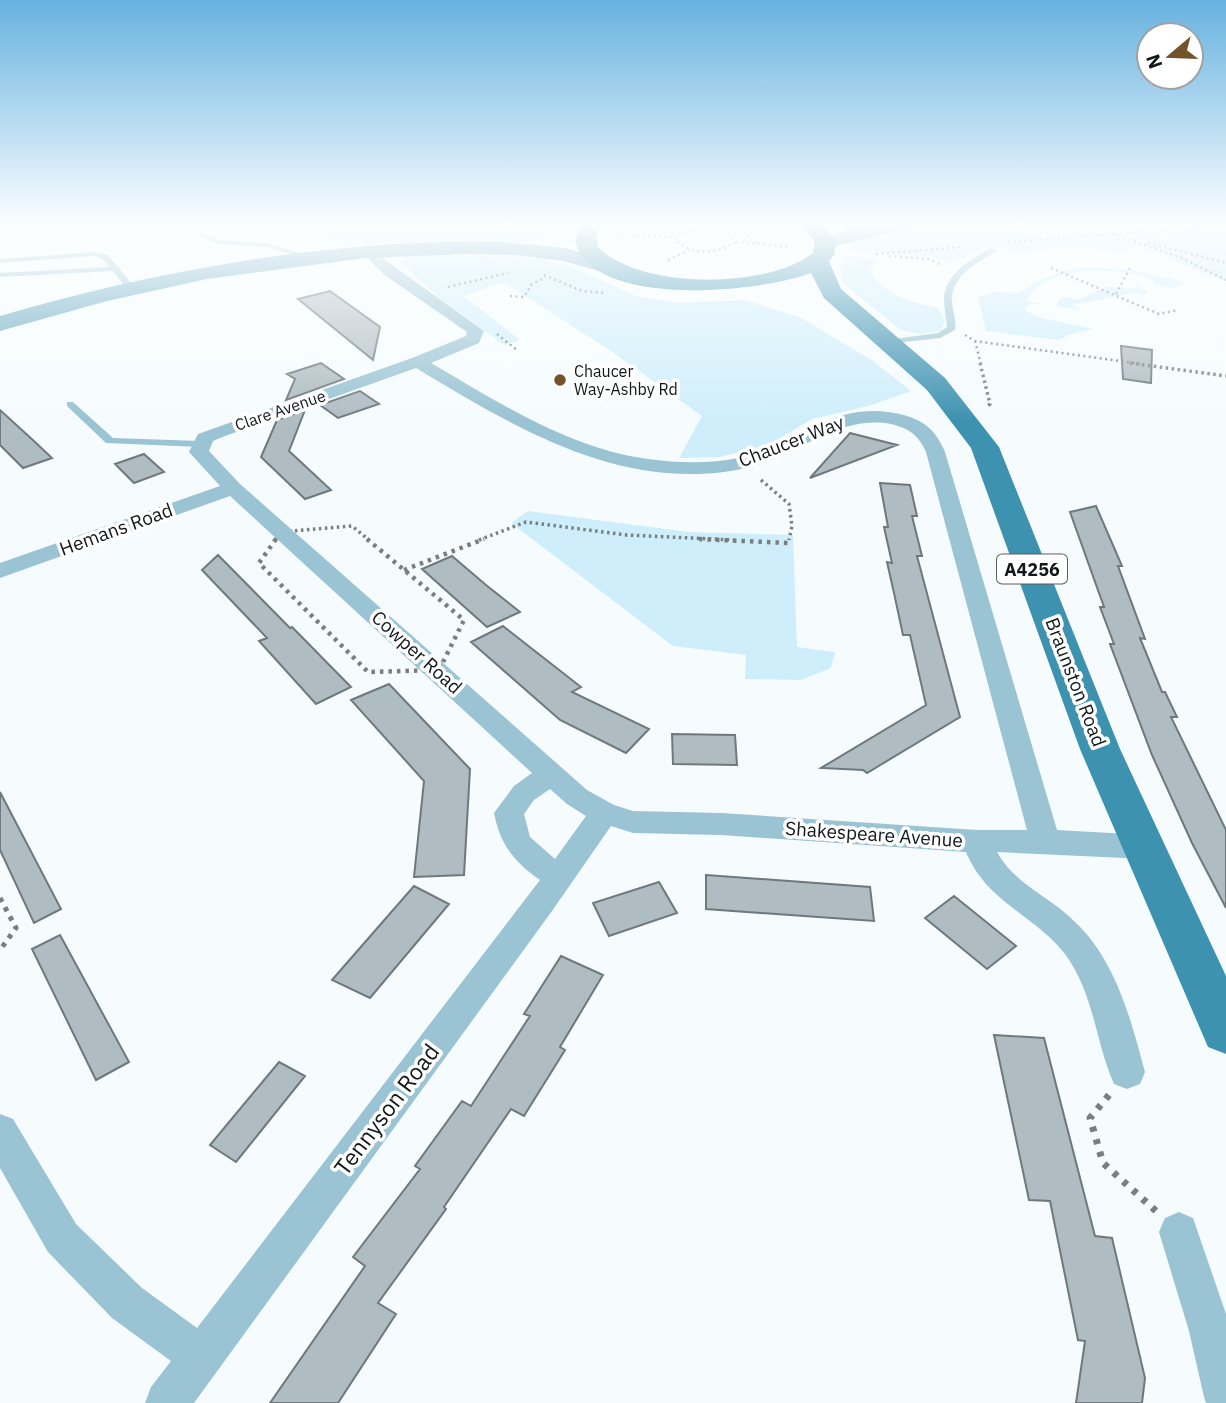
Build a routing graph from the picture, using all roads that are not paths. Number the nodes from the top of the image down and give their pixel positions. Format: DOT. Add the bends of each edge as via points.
graph roads {
  1 [pos="416,289"];
  2 [pos="771,289"];
  3 [pos="830,289"];
  4 [pos="951,289"];
  5 [pos="132,290"];
  6 [pos="0,324"];
  7 [pos="879,334"];
  8 [pos="418,362"];
  9 [pos="70,404"];
  10 [pos="200,444"];
  11 [pos="233,488"];
  12 [pos="0,571"];
  13 [pos="551,773"];
  14 [pos="604,813"];
  15 [pos="977,841"];
  16 [pos="1045,841"];
  17 [pos="1146,847"];
  18 [pos="559,877"];
  19 [pos="1226,1031"];
  20 [pos="1127,1072"];
  21 [pos="0,1132"];
  22 [pos="1179,1232"];
  23 [pos="201,1357"];
  24 [pos="1226,1397"];
  25 [pos="167,1403"];
  1 -- 8 [label="street" via="476,331 473,340"];
  2 -- 7 [label="main road, Braunston Road / A4256" via="799,295"];
  3 -- 7 [label="main road, Braunston Road / A4256"];
  4 -- 7 [label="lane" via="952,328 940,335"];
  5 -- 6 [label="street"];
  7 -- 17 [label="main road, Braunston Road / A4256" via="936,384 985,447 1100,749"];
  8 -- 10 [label="street, Clare Avenue" via="218,432"];
  8 -- 16 [label="street, Chaucer Way" via="559,440 586,451 655,466 742,463 815,428 864,415 907,422 923,431 937,448"];
  9 -- 10 [label="lane" via="110,441"];
  10 -- 11 [label="street" via="203,459"];
  11 -- 12 [label="street, Hemans Road"];
  11 -- 13 [label="street, Cowper Road"];
  13 -- 14 [label="street, Cowper Road" via="576,797"];
  13 -- 18 [label="street" via="524,793 509,813 513,838 533,860"];
  14 -- 15 [label="street, Shakespeare Avenue" via="633,822"];
  14 -- 18 [label="street, Tennyson Road"];
  15 -- 16 [label="street, Shakespeare Avenue"];
  15 -- 20 [label="street" via="990,872 1063,930 1080,950 1113,1017"];
  16 -- 17 [label="street, Shakespeare Avenue"];
  17 -- 19 [label="main road, Braunston Road"];
  18 -- 23 [label="street, Tennyson Road"];
  21 -- 23 [label="street" via="62,1238 127,1303"];
  22 -- 24 [label="street"];
  23 -- 25 [label="street, Tennyson Road"];
}
